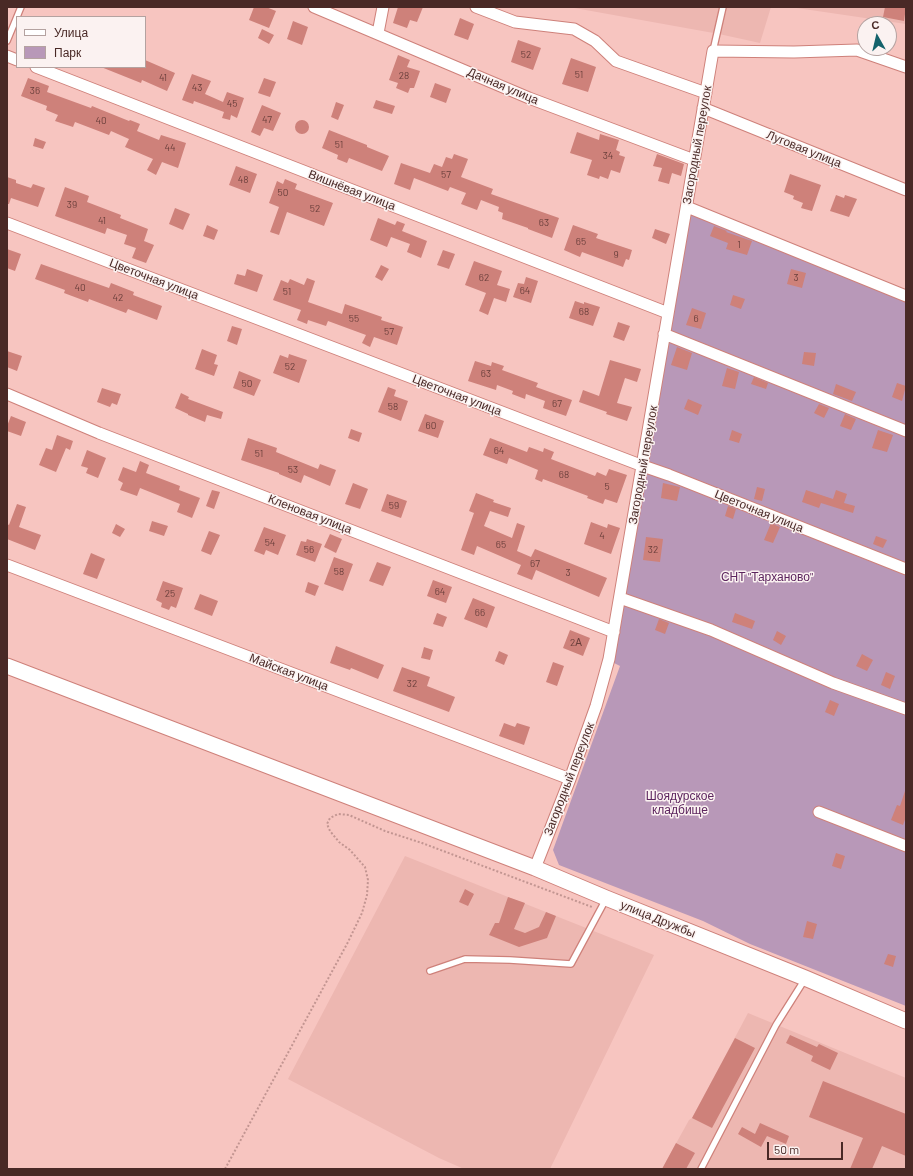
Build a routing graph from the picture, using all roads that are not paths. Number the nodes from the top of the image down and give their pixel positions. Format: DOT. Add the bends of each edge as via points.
graph roads {
  1 [pos="314,7"];
  2 [pos="383,7"];
  3 [pos="476,7"];
  4 [pos="723,7"];
  5 [pos="16,19"];
  6 [pos="378,33"];
  7 [pos="7,41"];
  8 [pos="713,51"];
  9 [pos="39,68"];
  10 [pos="906,68"];
  11 [pos="706,93"];
  12 [pos="703,108"];
  13 [pos="694,160"];
  14 [pos="906,190"];
  15 [pos="687,207"];
  16 [pos="7,223"];
  17 [pos="906,296"];
  18 [pos="668,313"];
  19 [pos="664,334"];
  20 [pos="7,394"];
  21 [pos="906,431"];
  22 [pos="643,466"];
  23 [pos="7,565"];
  24 [pos="906,569"];
  25 [pos="620,598"];
  26 [pos="614,632"];
  27 [pos="7,666"];
  28 [pos="906,709"];
  29 [pos="570,779"];
  30 [pos="819,812"];
  31 [pos="906,846"];
  32 [pos="535,868"];
  33 [pos="603,904"];
  34 [pos="430,971"];
  35 [pos="805,978"];
  36 [pos="906,1021"];
  37 [pos="701,1169"];
  1 -- 6 [label="street, Дачная улица"];
  2 -- 6 [label="street"];
  3 -- 11 [label="street" via="515,22 574,29 595,40 616,61"];
  4 -- 8 [label="lane"];
  5 -- 7 [label="lane"];
  6 -- 13 [label="street, Дачная улица" via="529,98"];
  8 -- 10 [label="street" via="857,50"];
  8 -- 11 [label="street, Загородный переулок"];
  9 -- 18 [label="street, Вишнёвая улица"];
  11 -- 12 [label="street, Загородный переулок"];
  12 -- 13 [label="street, Загородный переулок"];
  12 -- 14 [label="street, Луговая улица"];
  13 -- 15 [label="street, Загородный переулок"];
  15 -- 17 [label="street"];
  15 -- 18 [label="street, Загородный переулок"];
  16 -- 22 [label="street, Цветочная улица"];
  18 -- 19 [label="street, Загородный переулок"];
  19 -- 21 [label="street"];
  19 -- 22 [label="street, Загородный переулок"];
  20 -- 26 [label="street, Кленовая улица" via="99,433"];
  22 -- 24 [label="street, Цветочная улица" via="669,474"];
  22 -- 25 [label="street, Загородный переулок"];
  23 -- 29 [label="street, Майская улица"];
  25 -- 26 [label="street, Загородный переулок"];
  25 -- 28 [label="street" via="711,630 833,683"];
  26 -- 29 [label="street, Загородный переулок" via="596,706"];
  27 -- 32 [label="main road, улица Дружбы"];
  29 -- 32 [label="street, Загородный переулок"];
  30 -- 31 [label="street"];
  32 -- 33 [label="main road, улица Дружбы"];
  33 -- 34 [label="lane" via="571,964 465,959"];
  33 -- 35 [label="main road, улица Дружбы"];
  35 -- 36 [label="main road, улица Дружбы"];
  35 -- 37 [label="lane" via="776,1025"];
}
